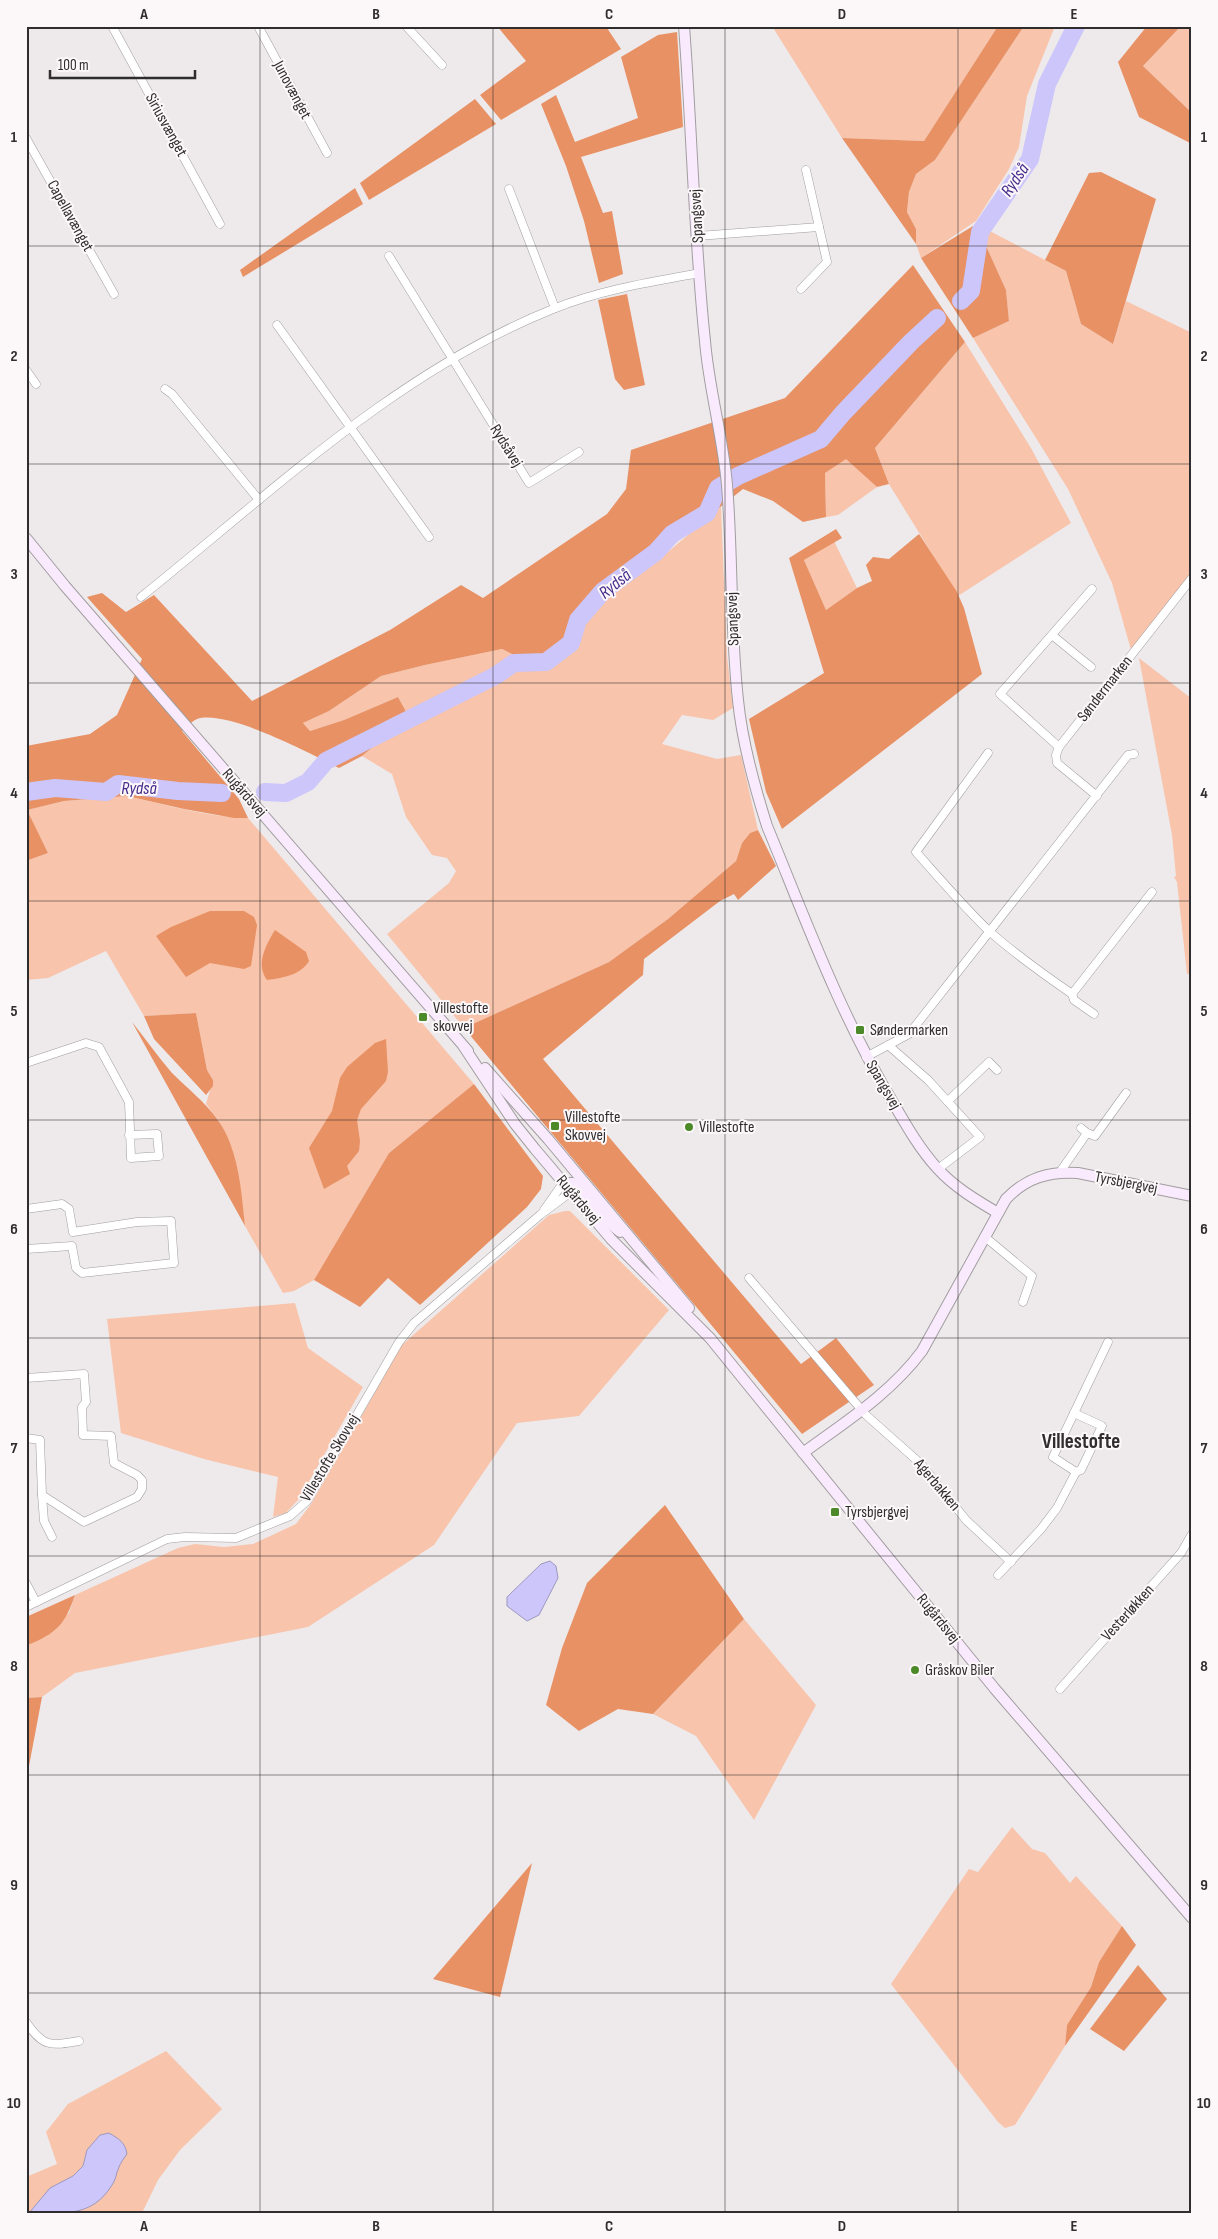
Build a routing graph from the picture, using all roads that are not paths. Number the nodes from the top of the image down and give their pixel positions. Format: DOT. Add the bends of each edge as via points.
graph roads {
  1 [pos="112,26"];
  2 [pos="258,26"];
  3 [pos="406,26"];
  4 [pos="684,26"];
  5 [pos="442,65"];
  6 [pos="26,138"];
  7 [pos="327,153"];
  8 [pos="806,170"];
  9 [pos="509,188"];
  10 [pos="220,224"];
  11 [pos="819,227"];
  12 [pos="698,236"];
  13 [pos="389,256"];
  14 [pos="700,273"];
  15 [pos="801,288"];
  16 [pos="114,294"];
  17 [pos="555,308"];
  18 [pos="277,325"];
  19 [pos="452,358"];
  20 [pos="26,370"];
  21 [pos="36,384"];
  22 [pos="165,389"];
  23 [pos="350,428"];
  24 [pos="579,452"];
  25 [pos="259,500"];
  26 [pos="429,537"];
  27 [pos="26,538"];
  28 [pos="1192,578"];
  29 [pos="1092,589"];
  30 [pos="141,597"];
  31 [pos="1052,635"];
  32 [pos="1091,667"];
  33 [pos="1059,747"];
  34 [pos="988,752"];
  35 [pos="1134,754"];
  36 [pos="1097,796"];
  37 [pos="1152,892"];
  38 [pos="990,931"];
  39 [pos="1072,994"];
  40 [pos="1094,1014"];
  41 [pos="888,1045"];
  42 [pos="464,1047"];
  43 [pos="866,1057"];
  44 [pos="26,1063"];
  45 [pos="997,1070"];
  46 [pos="1126,1093"];
  47 [pos="948,1101"];
  48 [pos="129,1135"];
  49 [pos="938,1169"];
  50 [pos="1060,1172"];
  51 [pos="575,1173"];
  52 [pos="563,1183"];
  53 [pos="577,1187"];
  54 [pos="1192,1196"];
  55 [pos="26,1209"];
  56 [pos="998,1214"];
  57 [pos="540,1215"];
  58 [pos="985,1237"];
  59 [pos="26,1249"];
  60 [pos="749,1278"];
  61 [pos="1023,1302"];
  62 [pos="710,1338"];
  63 [pos="1108,1342"];
  64 [pos="26,1378"];
  65 [pos="862,1410"];
  66 [pos="1074,1412"];
  67 [pos="26,1438"];
  68 [pos="803,1453"];
  69 [pos="1076,1472"];
  70 [pos="42,1496"];
  71 [pos="1192,1534"];
  72 [pos="52,1537"];
  73 [pos="1011,1562"];
  74 [pos="998,1575"];
  75 [pos="26,1583"];
  76 [pos="36,1602"];
  77 [pos="26,1607"];
  78 [pos="1060,1689"];
  79 [pos="1192,1918"];
  80 [pos="26,2022"];
  81 [pos="79,2041"];
  1 -- 10 [label="street, Siriusvænget"];
  2 -- 7 [label="street, Junovænget"];
  3 -- 5 [label="street"];
  4 -- 12 [label="main road, Spangsvej"];
  6 -- 16 [label="street, Capellavænget"];
  8 -- 11 [label="street"];
  9 -- 17 [label="street"];
  11 -- 12 [label="street"];
  11 -- 15 [label="street" via="827,262"];
  12 -- 14 [label="main road, Spangsvej"];
  13 -- 19 [label="street, Rydsåvej"];
  14 -- 17 [label="street" via="620,287"];
  14 -- 43 [label="main road, Spangsvej" via="705,343 729,504 734,655 738,702 750,766 767,826 838,1000"];
  17 -- 19 [label="street"];
  18 -- 23 [label="street"];
  19 -- 23 [label="street"];
  19 -- 24 [label="street, Rydsåvej" via="529,483"];
  20 -- 21 [label="street"];
  22 -- 25 [label="street"];
  23 -- 25 [label="street"];
  23 -- 26 [label="street"];
  25 -- 30 [label="street"];
  27 -- 42 [label="main road, Rugårdsvej"];
  28 -- 33 [label="street, Søndermarken"];
  29 -- 31 [label="street"];
  31 -- 32 [label="street"];
  31 -- 33 [label="street" via="1000,694"];
  33 -- 36 [label="street" via="1058,763"];
  34 -- 38 [label="street" via="916,852"];
  35 -- 36 [label="street" via="1128,755"];
  36 -- 38 [label="street"];
  37 -- 39 [label="street"];
  38 -- 39 [label="street" via="1031,966"];
  38 -- 41 [label="street" via="909,1034"];
  39 -- 40 [label="street" via="1074,1000"];
  41 -- 43 [label="street"];
  41 -- 47 [label="street, Spangsvej"];
  42 -- 51 [label="main road, Rugårdsvej" via="499,1082"];
  42 -- 52 [label="main road, Rugårdsvej" via="515,1124"];
  43 -- 49 [label="main road, Spangsvej" via="916,1141"];
  44 -- 48 [label="street" via="86,1043 99,1047 129,1102"];
  45 -- 47 [label="street" via="989,1062"];
  46 -- 50 [label="street" via="1096,1136 1084,1130"];
  47 -- 49 [label="street, Spangsvej" via="980,1137"];
  48 -- 48 [label="street" via="157,1134 160,1156 131,1158"];
  49 -- 56 [label="main road, Spangsvej" via="961,1191"];
  50 -- 54 [label="main road, Tyrsbjergvej"];
  50 -- 56 [label="main road, Tyrsbjergvej" via="1029,1180 1016,1189"];
  51 -- 52 [label="main road"];
  51 -- 53 [label="main road, Rugårdsvej"];
  52 -- 53 [label="main road"];
  52 -- 57 [label="street, Villestofte Skovvej"];
  53 -- 57 [label="street, Villestofte Skovvej"];
  53 -- 62 [label="main road, Rugårdsvej" via="611,1239"];
  53 -- 62 [label="main road, Rugårdsvej" via="603,1218 632,1239"];
  55 -- 59 [label="street" via="62,1204 69,1208 73,1232 137,1222 171,1221 174,1263 82,1273 76,1268 72,1246"];
  56 -- 58 [label="main road, Tyrsbjergvej"];
  57 -- 76 [label="street, Villestofte Skovvej" via="414,1323 399,1342 307,1501 290,1516 236,1538 167,1539"];
  58 -- 61 [label="street" via="1032,1276"];
  58 -- 65 [label="main road, Tyrsbjergvej" via="922,1351 897,1381"];
  60 -- 65 [label="street"];
  62 -- 68 [label="main road, Rugårdsvej"];
  63 -- 66 [label="street"];
  64 -- 70 [label="street" via="84,1374 83,1435 112,1436 114,1463 142,1480 142,1489 137,1497 84,1522"];
  65 -- 68 [label="main road, Tyrsbjergvej"];
  65 -- 73 [label="street, Agerbakken" via="921,1464 966,1520"];
  66 -- 69 [label="street" via="1053,1457"];
  66 -- 69 [label="street" via="1102,1426 1081,1470"];
  67 -- 70 [label="street" via="40,1440"];
  68 -- 79 [label="main road, Rugårdsvej" via="995,1689"];
  69 -- 73 [label="street" via="1057,1508"];
  70 -- 72 [label="street" via="44,1521"];
  71 -- 78 [label="street, Vesterløkken" via="1181,1553"];
  73 -- 74 [label="street"];
  75 -- 76 [label="street"];
  76 -- 77 [label="street, Villestofte Skovvej"];
  80 -- 81 [label="street" via="44,2042 55,2045"];
}
